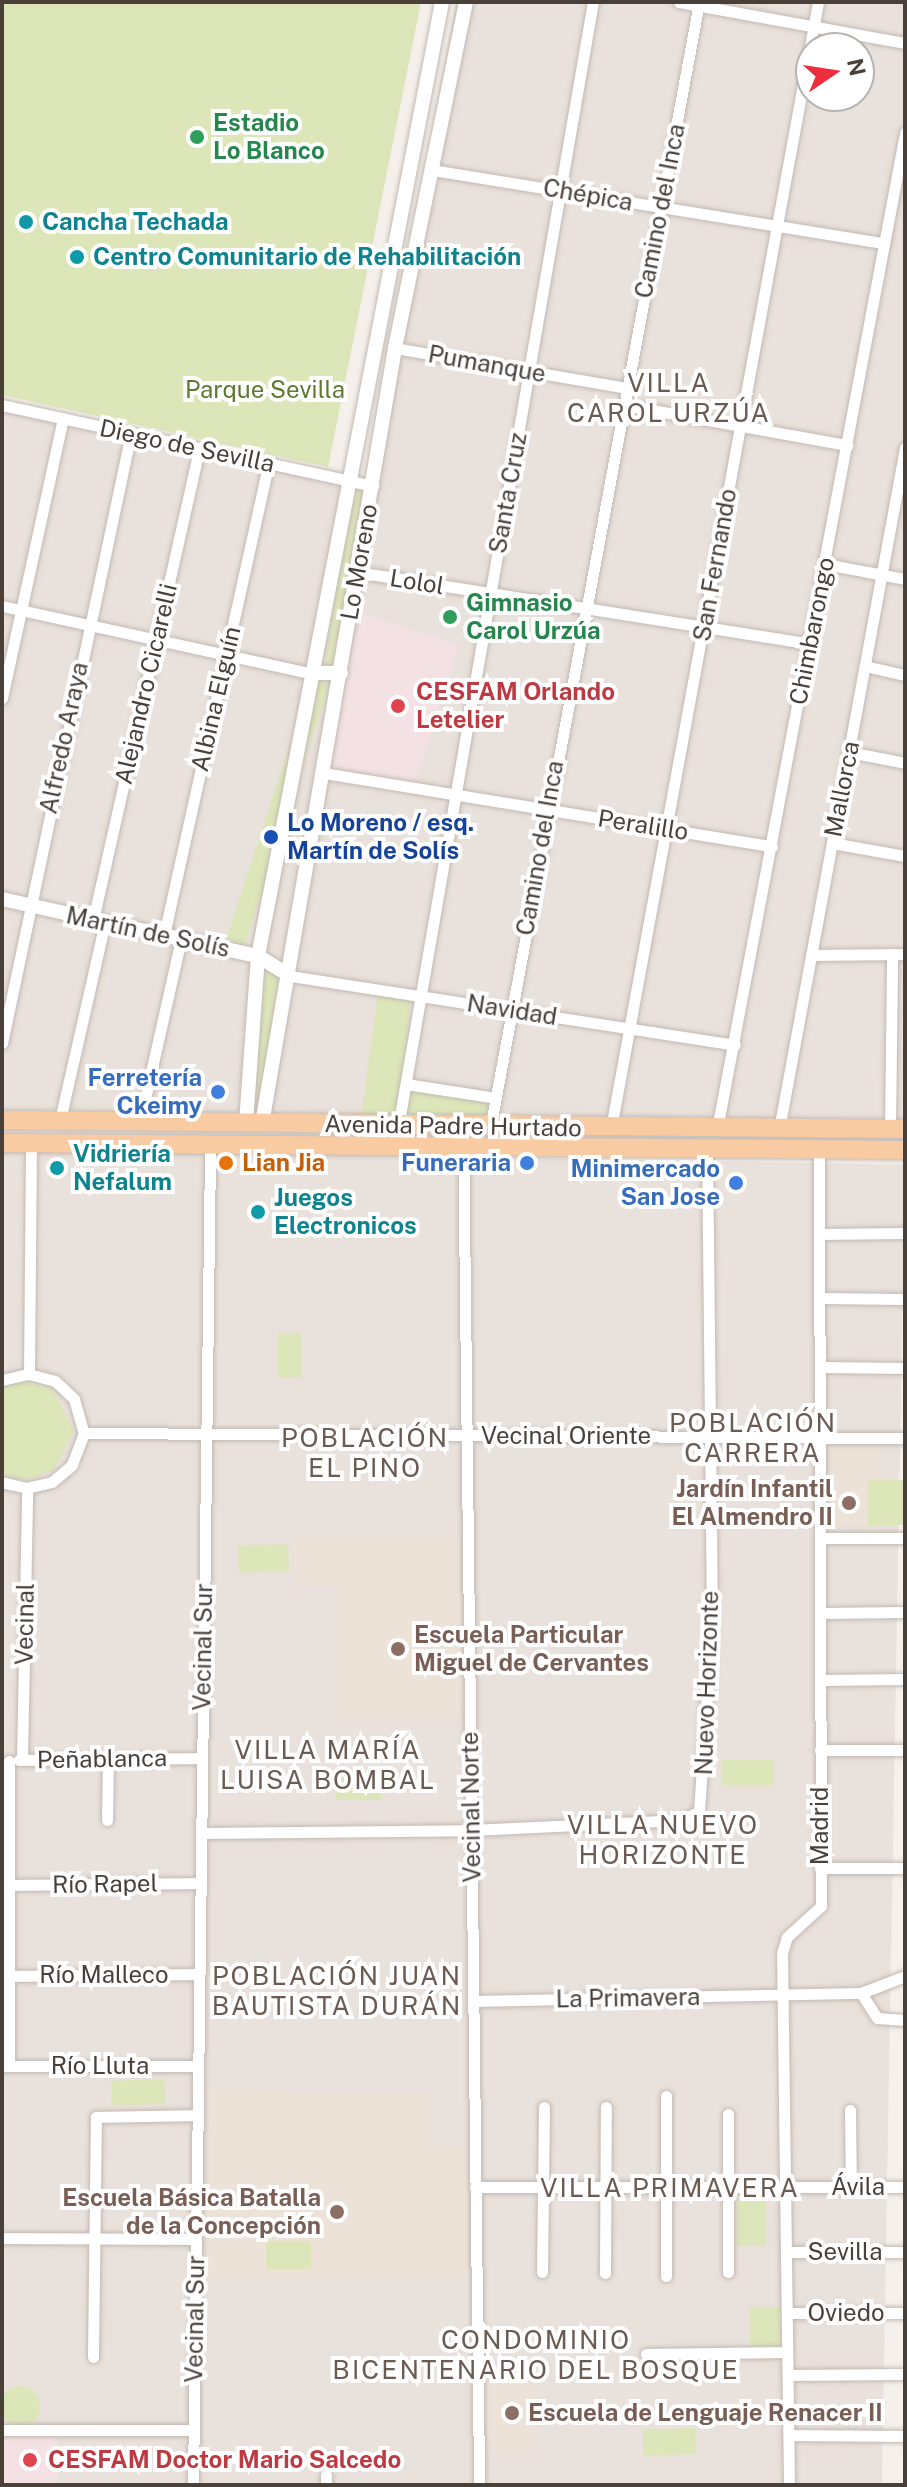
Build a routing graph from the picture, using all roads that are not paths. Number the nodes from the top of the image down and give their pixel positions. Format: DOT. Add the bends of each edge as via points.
graph roads {
  1 [pos="442,2"];
  2 [pos="466,2"];
  3 [pos="593,2"];
  4 [pos="679,2"];
  5 [pos="818,2"];
  6 [pos="699,4"];
  7 [pos="814,27"];
  8 [pos="905,43"];
  9 [pos="905,133"];
  10 [pos="432,170"];
  11 [pos="901,181"];
  12 [pos="560,189"];
  13 [pos="662,207"];
  14 [pos="777,226"];
  15 [pos="884,243"];
  16 [pos="395,348"];
  17 [pos="529,371"];
  18 [pos="627,388"];
  19 [pos="2,405"];
  20 [pos="624,405"];
  21 [pos="63,419"];
  22 [pos="741,426"];
  23 [pos="131,433"];
  24 [pos="847,445"];
  25 [pos="199,448"];
  26 [pos="905,448"];
  27 [pos="269,463"];
  28 [pos="345,480"];
  29 [pos="373,486"];
  30 [pos="825,564"];
  31 [pos="357,572"];
  32 [pos="882,575"];
  33 [pos="905,579"];
  34 [pos="491,593"];
  35 [pos="2,606"];
  36 [pos="584,608"];
  37 [pos="21,610"];
  38 [pos="89,625"];
  39 [pos="704,627"];
  40 [pos="156,639"];
  41 [pos="810,644"];
  42 [pos="226,655"];
  43 [pos="865,666"];
  44 [pos="310,673"];
  45 [pos="341,673"];
  46 [pos="905,675"];
  47 [pos="2,698"];
  48 [pos="849,752"];
  49 [pos="905,763"];
  50 [pos="324,773"];
  51 [pos="456,794"];
  52 [pos="548,809"];
  53 [pos="667,829"];
  54 [pos="832,843"];
  55 [pos="772,846"];
  56 [pos="905,856"];
  57 [pos="2,899"];
  58 [pos="30,906"];
  59 [pos="99,921"];
  60 [pos="164,935"];
  61 [pos="181,939"];
  62 [pos="892,954"];
  63 [pos="905,954"];
  64 [pos="811,955"];
  65 [pos="258,956"];
  66 [pos="290,976"];
  67 [pos="421,995"];
  68 [pos="510,1010"];
  69 [pos="630,1029"];
  70 [pos="2,1043"];
  71 [pos="735,1045"];
  72 [pos="406,1084"];
  73 [pos="496,1098"];
  74 [pos="2,1120"];
  75 [pos="60,1120"];
  76 [pos="140,1121"];
  77 [pos="254,1123"];
  78 [pos="398,1127"];
  79 [pos="463,1128"];
  80 [pos="611,1128"];
  81 [pos="490,1129"];
  82 [pos="717,1129"];
  83 [pos="779,1129"];
  84 [pos="897,1129"];
  85 [pos="2,1143"];
  86 [pos="31,1143"];
  87 [pos="210,1145"];
  88 [pos="234,1145"];
  89 [pos="463,1149"];
  90 [pos="707,1149"];
  91 [pos="819,1150"];
  92 [pos="905,1150"];
  93 [pos="905,1233"];
  94 [pos="819,1234"];
  95 [pos="819,1298"];
  96 [pos="905,1299"];
  97 [pos="820,1367"];
  98 [pos="905,1368"];
  99 [pos="29,1374"];
  100 [pos="2,1380"];
  101 [pos="84,1433"];
  102 [pos="206,1435"];
  103 [pos="466,1436"];
  104 [pos="709,1437"];
  105 [pos="819,1438"];
  106 [pos="905,1438"];
  107 [pos="2,1482"];
  108 [pos="27,1488"];
  109 [pos="820,1538"];
  110 [pos="905,1538"];
  111 [pos="905,1612"];
  112 [pos="820,1613"];
  113 [pos="905,1679"];
  114 [pos="820,1680"];
  115 [pos="820,1750"];
  116 [pos="905,1750"];
  117 [pos="202,1758"];
  118 [pos="108,1759"];
  119 [pos="22,1760"];
  120 [pos="5,1761"];
  121 [pos="107,1820"];
  122 [pos="471,1830"];
  123 [pos="201,1833"];
  124 [pos="820,1868"];
  125 [pos="905,1868"];
  126 [pos="200,1883"];
  127 [pos="9,1885"];
  128 [pos="5,1911"];
  129 [pos="199,1974"];
  130 [pos="9,1976"];
  131 [pos="905,1976"];
  132 [pos="861,1993"];
  133 [pos="784,1994"];
  134 [pos="473,2001"];
  135 [pos="905,2020"];
  136 [pos="5,2066"];
  137 [pos="198,2066"];
  138 [pos="666,2096"];
  139 [pos="544,2107"];
  140 [pos="606,2107"];
  141 [pos="850,2110"];
  142 [pos="728,2114"];
  143 [pos="198,2115"];
  144 [pos="475,2187"];
  145 [pos="543,2187"];
  146 [pos="606,2187"];
  147 [pos="666,2187"];
  148 [pos="728,2187"];
  149 [pos="785,2187"];
  150 [pos="851,2187"];
  151 [pos="905,2187"];
  152 [pos="2,2238"];
  153 [pos="95,2238"];
  154 [pos="196,2239"];
  155 [pos="786,2252"];
  156 [pos="905,2252"];
  157 [pos="542,2272"];
  158 [pos="728,2272"];
  159 [pos="605,2273"];
  160 [pos="666,2276"];
  161 [pos="787,2313"];
  162 [pos="905,2313"];
  163 [pos="787,2352"];
  164 [pos="646,2354"];
  165 [pos="93,2357"];
  166 [pos="905,2374"];
  167 [pos="788,2375"];
  168 [pos="2,2430"];
  169 [pos="194,2430"];
  170 [pos="789,2435"];
  171 [pos="905,2436"];
  172 [pos="193,2485"];
  173 [pos="479,2485"];
  174 [pos="789,2485"];
  1 -- 28 [label="street, Lo Moreno"];
  2 -- 10 [label="street, Lo Moreno"];
  3 -- 12 [label="street, Santa Cruz"];
  4 -- 6 [label="street"];
  5 -- 7 [label="street, San Fernando"];
  6 -- 7 [label="street"];
  6 -- 13 [label="street, Camino del Inca"];
  7 -- 8 [label="street"];
  7 -- 14 [label="street, San Fernando"];
  9 -- 11 [label="street, Chimbarongo"];
  10 -- 12 [label="street, Chépica"];
  10 -- 16 [label="street, Lo Moreno"];
  11 -- 15 [label="street, Chimbarongo"];
  12 -- 13 [label="street, Chépica"];
  12 -- 17 [label="street, Santa Cruz"];
  13 -- 14 [label="street, Chépica"];
  13 -- 18 [label="street, Camino del Inca"];
  14 -- 15 [label="street, Chépica"];
  14 -- 22 [label="street, San Fernando"];
  15 -- 24 [label="street, Chimbarongo"];
  16 -- 17 [label="street, Pumanque"];
  16 -- 29 [label="street, Lo Moreno"];
  17 -- 18 [label="street, Pumanque"];
  17 -- 34 [label="street, Santa Cruz"];
  18 -- 20 [label="street, Camino del Inca"];
  19 -- 21 [label="street, Diego de Sevilla"];
  20 -- 22 [label="street"];
  20 -- 36 [label="street, Camino del Inca"];
  21 -- 23 [label="street, Diego de Sevilla"];
  21 -- 37 [label="street"];
  22 -- 24 [label="street"];
  22 -- 39 [label="street, San Fernando"];
  23 -- 25 [label="street, Diego de Sevilla"];
  23 -- 38 [label="street, Alfredo Araya"];
  24 -- 30 [label="street, Chimbarongo"];
  25 -- 27 [label="street, Diego de Sevilla"];
  25 -- 40 [label="street, Alejandro Cicarelli"];
  26 -- 32 [label="street, Mallorca"];
  27 -- 28 [label="street, Diego de Sevilla"];
  27 -- 42 [label="street, Albina Elguín"];
  28 -- 29 [label="street, Diego de Sevilla"];
  28 -- 44 [label="street, Lo Moreno"];
  29 -- 31 [label="street, Lo Moreno"];
  30 -- 32 [label="street"];
  30 -- 41 [label="street, Chimbarongo"];
  31 -- 34 [label="street, Lolol"];
  31 -- 45 [label="street, Lo Moreno"];
  32 -- 33 [label="street"];
  32 -- 43 [label="street, Mallorca"];
  34 -- 36 [label="street, Lolol"];
  34 -- 51 [label="street, Santa Cruz"];
  35 -- 37 [label="street"];
  36 -- 39 [label="street, Lolol"];
  36 -- 52 [label="street, Camino del Inca"];
  37 -- 38 [label="street"];
  37 -- 47 [label="street"];
  38 -- 40 [label="street"];
  38 -- 58 [label="street, Alfredo Araya"];
  39 -- 41 [label="street, Lolol"];
  39 -- 53 [label="street, San Fernando"];
  40 -- 42 [label="street"];
  40 -- 59 [label="street, Alejandro Cicarelli"];
  41 -- 55 [label="street, Chimbarongo"];
  42 -- 44 [label="street"];
  42 -- 60 [label="street, Albina Elguín"];
  43 -- 46 [label="street"];
  43 -- 48 [label="street, Mallorca"];
  44 -- 45 [label="street"];
  44 -- 65 [label="street, Lo Moreno"];
  45 -- 50 [label="street, Lo Moreno"];
  48 -- 49 [label="street"];
  48 -- 54 [label="street, Mallorca"];
  50 -- 51 [label="street, Peralillo"];
  50 -- 66 [label="street, Lo Moreno"];
  51 -- 52 [label="street, Peralillo"];
  51 -- 67 [label="street, Santa Cruz"];
  52 -- 53 [label="street, Peralillo"];
  52 -- 68 [label="street, Camino del Inca"];
  53 -- 55 [label="street, Peralillo"];
  53 -- 69 [label="street, San Fernando"];
  54 -- 56 [label="street"];
  54 -- 64 [label="street, Mallorca"];
  55 -- 71 [label="street, Chimbarongo"];
  57 -- 58 [label="street, Martín de Solís"];
  58 -- 59 [label="street, Martín de Solís"];
  58 -- 70 [label="street, Alfredo Araya"];
  59 -- 60 [label="street, Martín de Solís"];
  59 -- 75 [label="street, Alejandro Cicarelli"];
  60 -- 61 [label="street, Martín de Solís"];
  61 -- 65 [label="street, Martín de Solís"];
  61 -- 76 [label="street"];
  62 -- 63 [label="street"];
  62 -- 64 [label="street"];
  62 -- 84 [label="street"];
  64 -- 83 [label="street, Mallorca"];
  65 -- 66 [label="street, Martín de Solís"];
  65 -- 77 [label="street, Lo Moreno"];
  66 -- 67 [label="street, Navidad"];
  66 -- 77 [label="street, Lo Moreno"];
  67 -- 68 [label="street, Navidad"];
  67 -- 72 [label="street, Santa Cruz"];
  68 -- 69 [label="street, Navidad"];
  68 -- 73 [label="street, Camino del Inca"];
  69 -- 71 [label="street, Navidad"];
  69 -- 80 [label="street, San Fernando"];
  71 -- 82 [label="street, Chimbarongo"];
  72 -- 73 [label="street"];
  72 -- 78 [label="street, Santa Cruz"];
  73 -- 81 [label="street, Camino del Inca"];
  74 -- 75 [label="main road, Avenida Padre Hurtado"];
  75 -- 76 [label="main road, Avenida Padre Hurtado"];
  76 -- 77 [label="main road, Avenida Padre Hurtado"];
  77 -- 78 [label="main road, Avenida Padre Hurtado"];
  77 -- 88 [label="main road"];
  78 -- 79 [label="main road, Avenida Padre Hurtado"];
  79 -- 81 [label="main road, Avenida Padre Hurtado"];
  79 -- 89 [label="street, Vecinal Norte"];
  80 -- 81 [label="main road, Avenida Padre Hurtado"];
  80 -- 82 [label="main road, Avenida Padre Hurtado"];
  82 -- 83 [label="main road, Avenida Padre Hurtado"];
  83 -- 84 [label="main road, Avenida Padre Hurtado"];
  85 -- 86 [label="main road, Avenida Padre Hurtado"];
  86 -- 87 [label="main road, Avenida Padre Hurtado"];
  86 -- 99 [label="street"];
  87 -- 88 [label="main road, Avenida Padre Hurtado"];
  87 -- 102 [label="street, Vecinal Sur"];
  88 -- 89 [label="main road, Avenida Padre Hurtado"];
  89 -- 90 [label="main road, Avenida Padre Hurtado"];
  89 -- 103 [label="street, Vecinal Norte"];
  90 -- 91 [label="main road, Avenida Padre Hurtado"];
  90 -- 104 [label="street, Nuevo Horizonte"];
  91 -- 92 [label="main road, Avenida Padre Hurtado"];
  91 -- 94 [label="street, Madrid"];
  93 -- 94 [label="street"];
  94 -- 95 [label="street, Madrid"];
  95 -- 96 [label="street"];
  95 -- 97 [label="street, Madrid"];
  97 -- 98 [label="street"];
  97 -- 105 [label="street, Madrid"];
  99 -- 100 [label="street"];
  99 -- 101 [label="street" via="69,1392"];
  101 -- 102 [label="street, Vecinal Oriente"];
  101 -- 108 [label="street" via="67,1472"];
  102 -- 103 [label="street, Vecinal Oriente"];
  102 -- 117 [label="street, Vecinal Sur"];
  103 -- 104 [label="street, Vecinal Oriente"];
  103 -- 122 [label="street, Vecinal Norte"];
  104 -- 105 [label="street, Vecinal Oriente"];
  104 -- 122 [label="street, Nuevo Horizonte" via="712,1620 702,1806 683,1820"];
  105 -- 106 [label="street, Vecinal Oriente"];
  105 -- 109 [label="street, Madrid"];
  107 -- 108 [label="street"];
  108 -- 119 [label="street, Vecinal"];
  109 -- 110 [label="street"];
  109 -- 112 [label="street, Madrid"];
  111 -- 112 [label="street"];
  112 -- 114 [label="street, Madrid"];
  113 -- 114 [label="street"];
  114 -- 115 [label="street, Madrid"];
  115 -- 116 [label="street"];
  115 -- 124 [label="street, Madrid"];
  117 -- 118 [label="street, Peñablanca"];
  117 -- 123 [label="street, Vecinal Sur"];
  118 -- 119 [label="street, Peñablanca"];
  118 -- 121 [label="street"];
  119 -- 120 [label="street, Peñablanca"];
  120 -- 127 [label="street"];
  122 -- 123 [label="street, Nuevo Horizonte"];
  122 -- 134 [label="street, Vecinal Norte"];
  123 -- 126 [label="street, Vecinal Sur"];
  124 -- 125 [label="street"];
  124 -- 133 [label="street, Madrid" via="820,1910 783,1947"];
  126 -- 127 [label="street, Río Rapel"];
  126 -- 129 [label="street, Vecinal Sur"];
  127 -- 128 [label="street"];
  128 -- 130 [label="street"];
  129 -- 130 [label="street, Río Malleco"];
  129 -- 137 [label="street, Vecinal Sur"];
  130 -- 136 [label="street"];
  131 -- 132 [label="street"];
  132 -- 133 [label="street, La Primavera"];
  132 -- 135 [label="street" via="877,2018"];
  133 -- 134 [label="street, La Primavera"];
  133 -- 149 [label="street, Madrid"];
  134 -- 144 [label="street, Vecinal Norte"];
  136 -- 137 [label="street, Río Lluta"];
  137 -- 143 [label="street, Vecinal Sur"];
  138 -- 147 [label="street"];
  139 -- 145 [label="street"];
  140 -- 146 [label="street"];
  141 -- 150 [label="street"];
  142 -- 148 [label="street"];
  143 -- 153 [label="street" via="96,2117"];
  143 -- 154 [label="street, Vecinal Sur"];
  144 -- 145 [label="street, Ávila"];
  144 -- 173 [label="street, Vecinal Norte"];
  145 -- 146 [label="street, Ávila"];
  145 -- 157 [label="street"];
  146 -- 147 [label="street, Ávila"];
  146 -- 159 [label="street"];
  147 -- 148 [label="street, Ávila"];
  147 -- 160 [label="street"];
  148 -- 149 [label="street, Ávila"];
  148 -- 158 [label="street"];
  149 -- 150 [label="street, Ávila"];
  149 -- 155 [label="street, Madrid"];
  150 -- 151 [label="street, Ávila"];
  152 -- 153 [label="street"];
  153 -- 154 [label="street"];
  153 -- 165 [label="street"];
  154 -- 169 [label="street, Vecinal Sur"];
  155 -- 156 [label="street, Sevilla"];
  155 -- 161 [label="street, Madrid"];
  161 -- 162 [label="street, Oviedo"];
  161 -- 163 [label="street, Madrid"];
  163 -- 164 [label="street"];
  163 -- 167 [label="street, Madrid"];
  166 -- 167 [label="street"];
  167 -- 170 [label="street, Madrid"];
  168 -- 169 [label="street"];
  169 -- 172 [label="street, Vecinal Sur"];
  170 -- 171 [label="street"];
  170 -- 174 [label="street, Madrid"];
}
